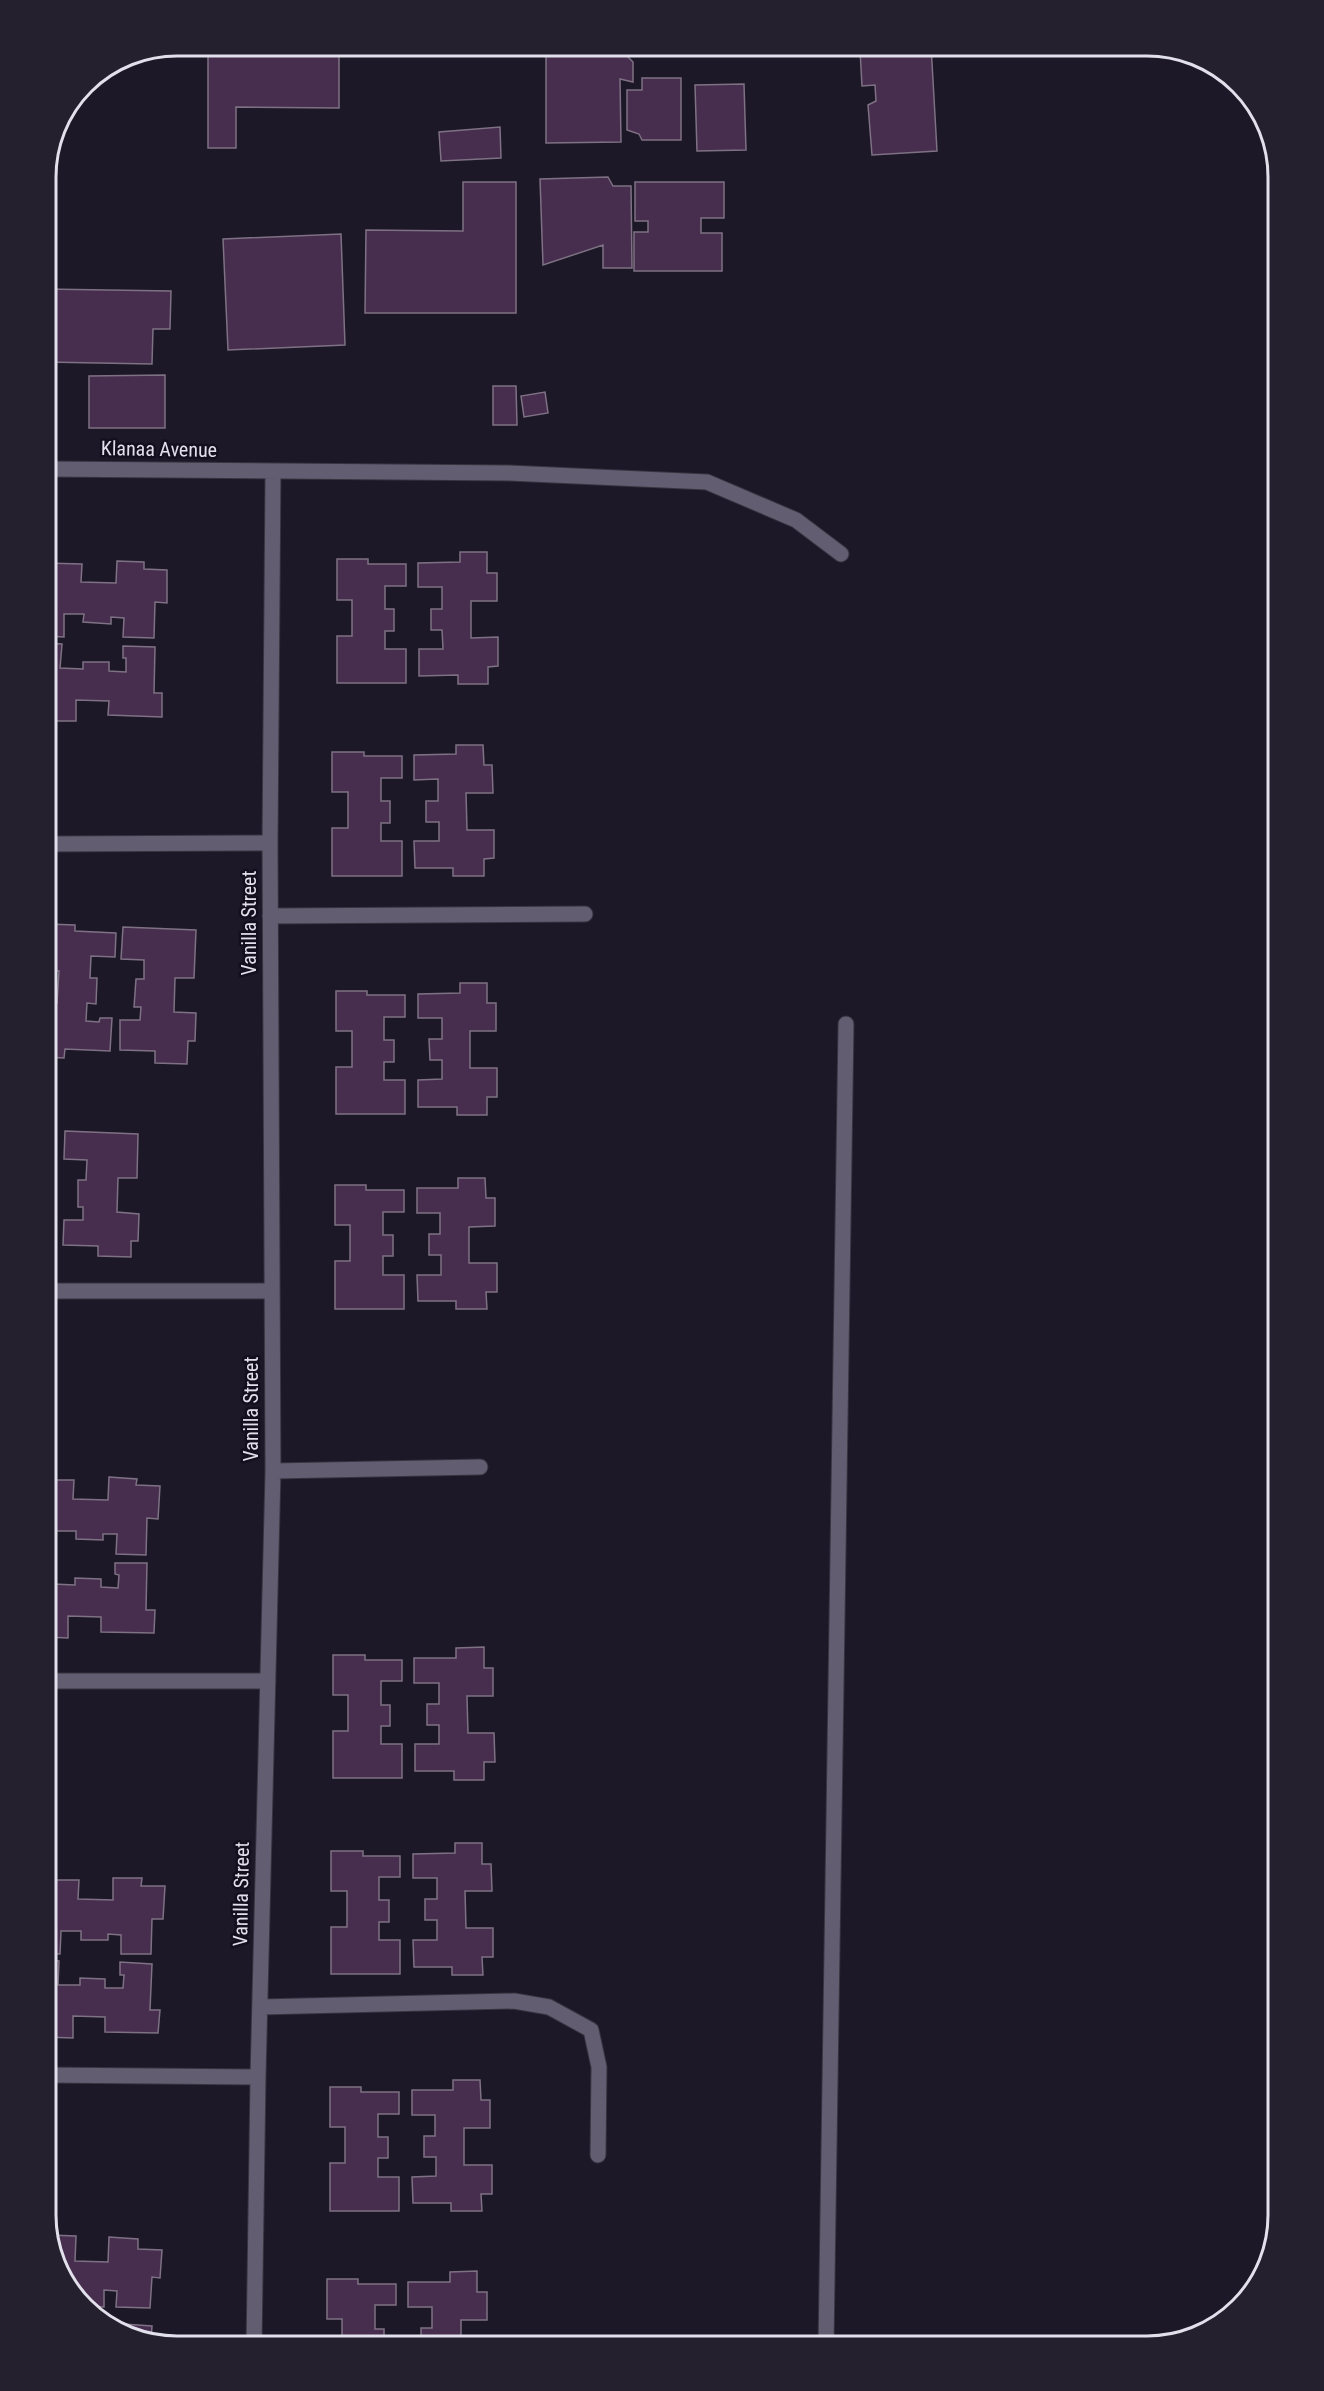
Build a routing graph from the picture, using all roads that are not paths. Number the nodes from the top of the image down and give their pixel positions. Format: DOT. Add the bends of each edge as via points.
graph roads {
  1 [pos="56,469"];
  2 [pos="273,471"];
  3 [pos="841,554"];
  4 [pos="270,843"];
  5 [pos="56,844"];
  6 [pos="585,914"];
  7 [pos="270,916"];
  8 [pos="846,1024"];
  9 [pos="56,1291"];
  10 [pos="271,1291"];
  11 [pos="480,1467"];
  12 [pos="273,1471"];
  13 [pos="56,1681"];
  14 [pos="268,1681"];
  15 [pos="260,2007"];
  16 [pos="56,2075"];
  17 [pos="258,2077"];
  18 [pos="598,2155"];
  19 [pos="254,2335"];
  20 [pos="826,2336"];
  1 -- 2 [label="street, Klanaa Avenue"];
  2 -- 3 [label="street, Klanaa Avenue" via="509,473 707,482 796,520"];
  2 -- 4 [label="street, Vanilla Street"];
  4 -- 5 [label="street"];
  4 -- 7 [label="street, Vanilla Street"];
  6 -- 7 [label="street"];
  7 -- 10 [label="street, Vanilla Street"];
  8 -- 20 [label="street"];
  9 -- 10 [label="street"];
  10 -- 12 [label="street, Vanilla Street"];
  11 -- 12 [label="street"];
  12 -- 14 [label="street, Vanilla Street"];
  13 -- 14 [label="street"];
  14 -- 15 [label="street, Vanilla Street"];
  15 -- 17 [label="street, Vanilla Street"];
  15 -- 18 [label="street" via="514,2001 549,2007 591,2030 599,2067"];
  16 -- 17 [label="street"];
  17 -- 19 [label="street, Vanilla Street"];
}
